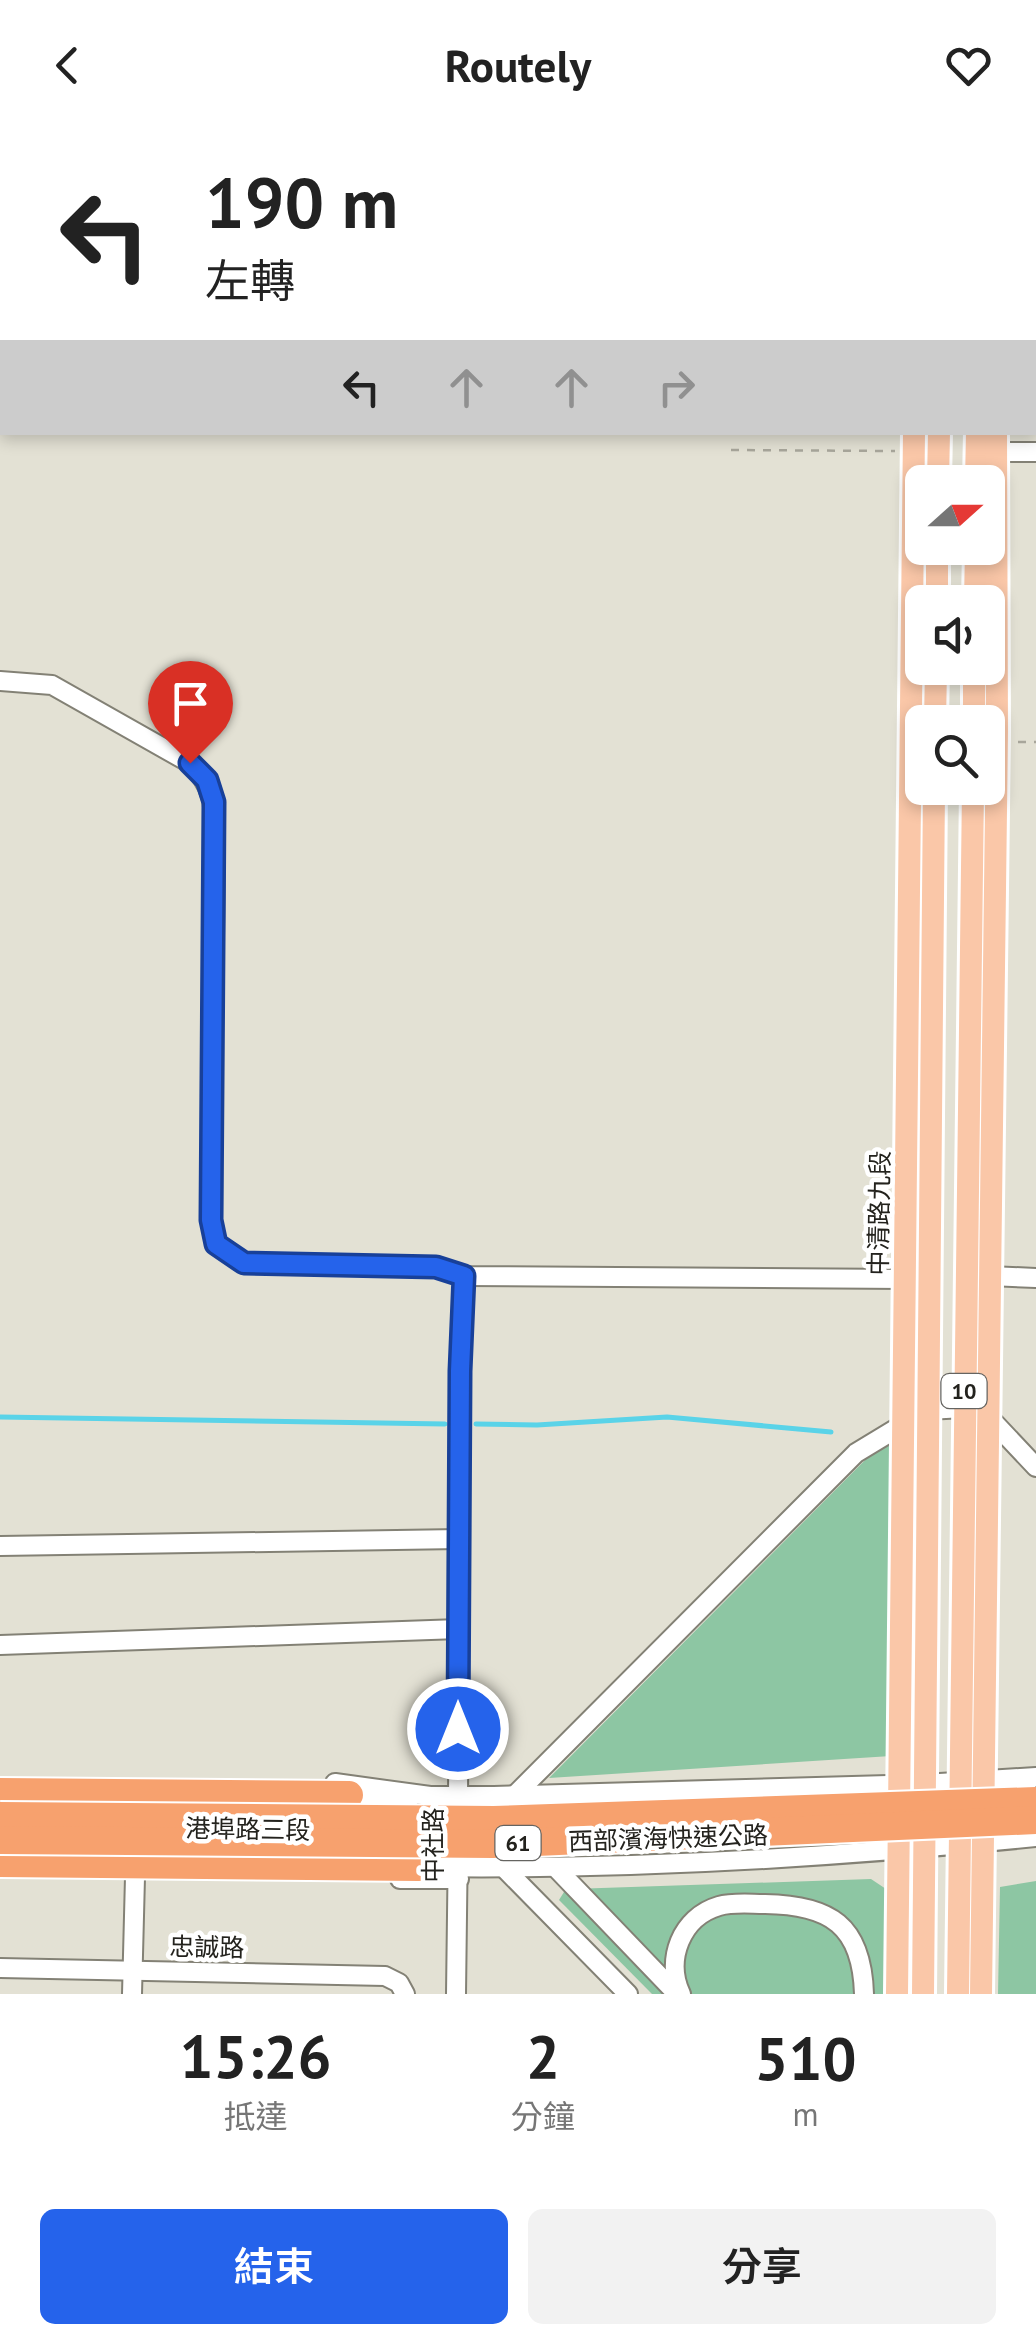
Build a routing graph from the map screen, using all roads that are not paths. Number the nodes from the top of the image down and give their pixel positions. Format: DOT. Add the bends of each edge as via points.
graph roads {
  1 [pos="938,435"];
  2 [pos="977,435"];
  3 [pos="914,442"];
  4 [pos="996,442"];
  5 [pos="1036,452"];
  6 [pos="938,465"];
  7 [pos="976,465"];
  8 [pos="0,681"];
  9 [pos="934,805"];
  10 [pos="973,805"];
  11 [pos="464,1276"];
  12 [pos="990,1276"];
  13 [pos="906,1278"];
  14 [pos="1036,1278"];
  15 [pos="927,1410"];
  16 [pos="975,1411"];
  17 [pos="902,1425"];
  18 [pos="1036,1466"];
  19 [pos="459,1539"];
  20 [pos="0,1546"];
  21 [pos="459,1630"];
  22 [pos="0,1645"];
  23 [pos="1036,1777"];
  24 [pos="0,1780"];
  25 [pos="970,1782"];
  26 [pos="899,1784"];
  27 [pos="924,1784"];
  28 [pos="0,1792"];
  29 [pos="349,1795"];
  30 [pos="430,1796"];
  31 [pos="458,1796"];
  32 [pos="514,1796"];
  33 [pos="1036,1800"];
  34 [pos="0,1804"];
  35 [pos="0,1816"];
  36 [pos="1036,1820"];
  37 [pos="1036,1837"];
  38 [pos="0,1840"];
  39 [pos="982,1843"];
  40 [pos="958,1845"];
  41 [pos="924,1849"];
  42 [pos="900,1850"];
  43 [pos="0,1852"];
  44 [pos="0,1863"];
  45 [pos="419,1867"];
  46 [pos="458,1868"];
  47 [pos="556,1868"];
  48 [pos="499,1869"];
  49 [pos="0,1876"];
  50 [pos="135,1876"];
  51 [pos="0,1968"];
  52 [pos="132,1970"];
  53 [pos="132,1994"];
  54 [pos="405,1994"];
  55 [pos="456,1994"];
  56 [pos="628,1994"];
  57 [pos="679,1994"];
  58 [pos="864,1994"];
  59 [pos="898,1994"];
  60 [pos="923,1994"];
  61 [pos="958,1994"];
  62 [pos="982,1994"];
  1 -- 6 [label="main road"];
  2 -- 7 [label="main road"];
  3 -- 13 [label="main road, 中清路九段"];
  4 -- 5 [label="street"];
  4 -- 12 [label="main road"];
  8 -- 11 [label="street" via="52,685 190,763 207,780 215,840 216,1244 244,1263 436,1267"];
  9 -- 15 [label="main road, 中清路九段 / 10"];
  10 -- 16 [label="main road, 10"];
  11 -- 13 [label="street"];
  11 -- 19 [label="street, 中社路"];
  12 -- 14 [label="street"];
  12 -- 16 [label="main road"];
  13 -- 17 [label="main road, 中清路九段"];
  15 -- 16 [label="street"];
  15 -- 17 [label="street"];
  15 -- 27 [label="main road, 中清路九段 / 10"];
  16 -- 18 [label="street"];
  16 -- 25 [label="main road, 10"];
  17 -- 26 [label="main road, 中清路九段"];
  17 -- 32 [label="street" via="856,1453"];
  19 -- 20 [label="street"];
  19 -- 21 [label="street, 中社路"];
  21 -- 22 [label="street"];
  21 -- 31 [label="street, 中社路"];
  23 -- 25 [label="street, 港埠路三段"];
  24 -- 30 [label="street, 港埠路三段" via="348,1783"];
  25 -- 27 [label="street, 港埠路三段"];
  25 -- 39 [label="main road"];
  25 -- 40 [label="main road, 10"];
  26 -- 27 [label="street, 港埠路三段"];
  26 -- 32 [label="street, 港埠路三段"];
  26 -- 42 [label="main road, 中清路九段"];
  27 -- 41 [label="main road, 中清路九段 / 10"];
  28 -- 29 [label="highway"];
  29 -- 30 [label="street, 港埠路三段"];
  30 -- 31 [label="street, 港埠路三段"];
  30 -- 34 [label="street, 港埠路三段" via="349,1807"];
  31 -- 32 [label="street, 港埠路三段"];
  31 -- 46 [label="street, 中社路"];
  33 -- 35 [label="highway, 西部濱海快速公路 / 61, bridge" via="494,1820"];
  36 -- 38 [label="highway, 西部濱海快速公路 / 61, bridge" via="493,1844"];
  37 -- 39 [label="street, 港埠路三段"];
  39 -- 40 [label="street, 港埠路三段"];
  39 -- 62 [label="main road"];
  40 -- 41 [label="street, 港埠路三段"];
  40 -- 61 [label="main road, 10"];
  41 -- 42 [label="street, 港埠路三段"];
  41 -- 60 [label="main road, 中清路九段 / 10"];
  42 -- 47 [label="street, 港埠路三段"];
  42 -- 59 [label="main road, 中清路九段"];
  43 -- 46 [label="street, 港埠路三段"];
  44 -- 45 [label="highway"];
  45 -- 46 [label="street, 港埠路三段"];
  46 -- 48 [label="street, 港埠路三段"];
  46 -- 50 [label="street, 港埠路三段"];
  46 -- 55 [label="street, 中社路"];
  47 -- 48 [label="street, 港埠路三段"];
  47 -- 57 [label="street"];
  48 -- 56 [label="street"];
  49 -- 50 [label="street, 港埠路三段"];
  50 -- 52 [label="street"];
  51 -- 52 [label="street, 忠誠路"];
  52 -- 53 [label="street"];
  52 -- 54 [label="street, 忠誠路" via="385,1976"];
  57 -- 58 [label="street" via="674,1958 690,1925 717,1906 775,1904 804,1906 838,1924 860,1958"];
}
